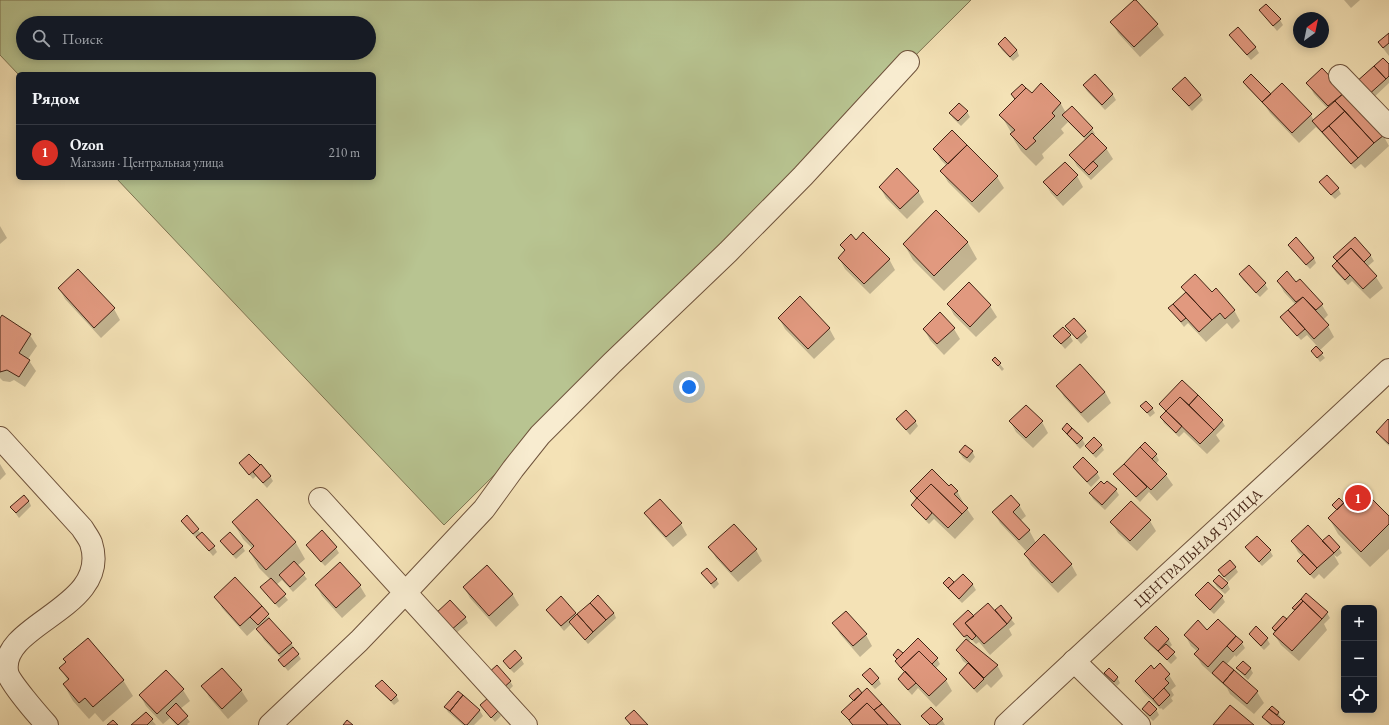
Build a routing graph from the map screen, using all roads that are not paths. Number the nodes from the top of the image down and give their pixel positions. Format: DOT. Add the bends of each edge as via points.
graph roads {
  1 [pos="908,62"];
  2 [pos="1340,76"];
  3 [pos="1389,127"];
  4 [pos="1389,370"];
  5 [pos="0,438"];
  6 [pos="320,499"];
  7 [pos="405,593"];
  8 [pos="3,659"];
  9 [pos="1074,661"];
  10 [pos="47,725"];
  11 [pos="270,725"];
  12 [pos="526,725"];
  13 [pos="1006,725"];
  14 [pos="1139,725"];
  1 -- 7 [label="street" via="798,182 540,435 484,509"];
  2 -- 3 [label="street"];
  4 -- 9 [label="street, ЦЕНТРАЛЬНАЯ УЛИЦА"];
  5 -- 8 [label="street" via="82,528 91,542 94,559 93,571 83,589 22,638"];
  6 -- 7 [label="street"];
  7 -- 11 [label="street" via="360,641"];
  7 -- 12 [label="street"];
  8 -- 10 [label="street" via="7,673 22,696"];
  9 -- 13 [label="street, ЦЕНТРАЛЬНАЯ УЛИЦА"];
  9 -- 14 [label="street"];
}
